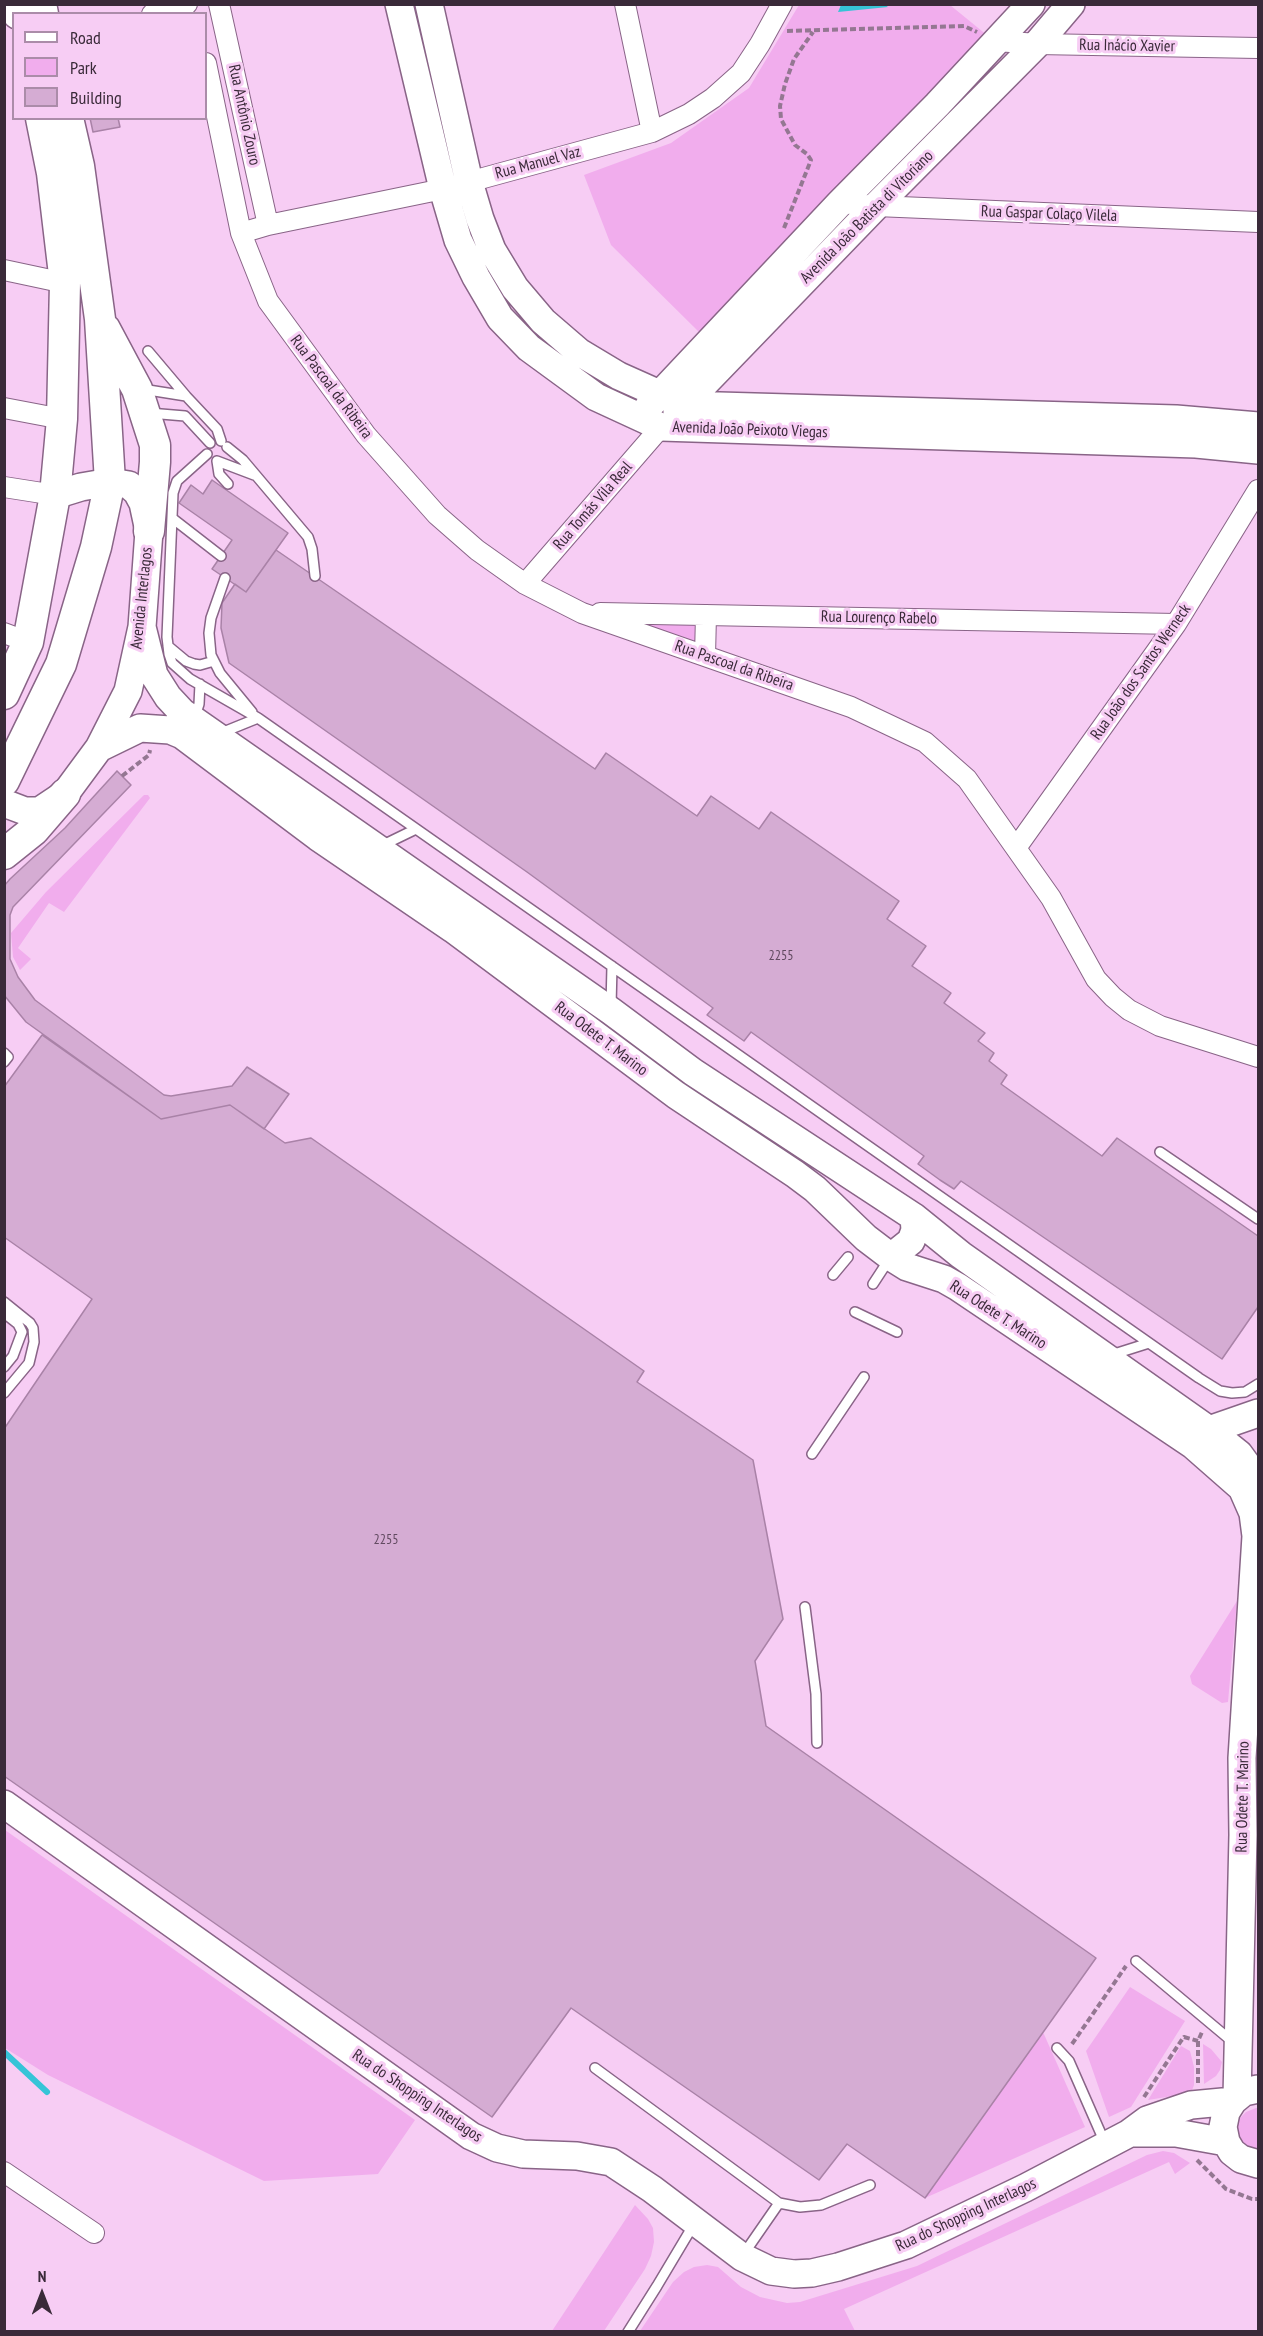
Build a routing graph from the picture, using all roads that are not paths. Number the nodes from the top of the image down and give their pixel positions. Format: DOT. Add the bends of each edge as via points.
graph roads {
  1 [pos="187,4"];
  2 [pos="219,4"];
  3 [pos="399,4"];
  4 [pos="429,4"];
  5 [pos="624,4"];
  6 [pos="782,4"];
  7 [pos="1031,4"];
  8 [pos="1071,4"];
  9 [pos="159,12"];
  10 [pos="997,40"];
  11 [pos="1037,44"];
  12 [pos="1258,48"];
  13 [pos="207,68"];
  14 [pos="40,120"];
  15 [pos="68,120"];
  16 [pos="652,132"];
  17 [pos="469,182"];
  18 [pos="443,189"];
  19 [pos="840,203"];
  20 [pos="876,206"];
  21 [pos="1258,222"];
  22 [pos="268,225"];
  23 [pos="241,233"];
  24 [pos="4,270"];
  25 [pos="64,283"];
  26 [pos="100,319"];
  27 [pos="148,351"];
  28 [pos="186,396"];
  29 [pos="672,400"];
  30 [pos="141,401"];
  31 [pos="4,408"];
  32 [pos="62,419"];
  33 [pos="650,422"];
  34 [pos="1258,426"];
  35 [pos="210,443"];
  36 [pos="224,444"];
  37 [pos="1258,450"];
  38 [pos="207,454"];
  39 [pos="217,461"];
  40 [pos="254,475"];
  41 [pos="110,483"];
  42 [pos="228,484"];
  43 [pos="4,487"];
  44 [pos="1258,490"];
  45 [pos="55,495"];
  46 [pos="161,525"];
  47 [pos="221,556"];
  48 [pos="315,576"];
  49 [pos="225,578"];
  50 [pos="525,584"];
  51 [pos="582,612"];
  52 [pos="706,615"];
  53 [pos="1176,624"];
  54 [pos="142,627"];
  55 [pos="16,637"];
  56 [pos="168,646"];
  57 [pos="705,656"];
  58 [pos="214,661"];
  59 [pos="200,684"];
  60 [pos="4,694"];
  61 [pos="258,718"];
  62 [pos="204,727"];
  63 [pos="99,748"];
  64 [pos="4,781"];
  65 [pos="64,794"];
  66 [pos="4,803"];
  67 [pos="416,829"];
  68 [pos="377,848"];
  69 [pos="1016,849"];
  70 [pos="4,854"];
  71 [pos="612,966"];
  72 [pos="610,1011"];
  73 [pos="4,1053"];
  74 [pos="1258,1057"];
  75 [pos="4,1062"];
  76 [pos="1160,1152"];
  77 [pos="861,1183"];
  78 [pos="905,1211"];
  79 [pos="840,1215"];
  80 [pos="1258,1219"];
  81 [pos="857,1248"];
  82 [pos="891,1257"];
  83 [pos="833,1275"];
  84 [pos="873,1284"];
  85 [pos="4,1302"];
  86 [pos="855,1312"];
  87 [pos="4,1313"];
  88 [pos="26,1317"];
  89 [pos="14,1320"];
  90 [pos="897,1332"];
  91 [pos="1149,1342"];
  92 [pos="1104,1358"];
  93 [pos="4,1367"];
  94 [pos="864,1377"];
  95 [pos="1258,1384"];
  96 [pos="4,1393"];
  97 [pos="1258,1413"];
  98 [pos="1204,1445"];
  99 [pos="1249,1452"];
  100 [pos="812,1454"];
  101 [pos="1258,1480"];
  102 [pos="805,1607"];
  103 [pos="817,1743"];
  104 [pos="4,1804"];
  105 [pos="1134,1960"];
  106 [pos="1239,2047"];
  107 [pos="1061,2051"];
  108 [pos="595,2068"];
  109 [pos="1243,2096"];
  110 [pos="1123,2135"];
  111 [pos="1242,2155"];
  112 [pos="4,2172"];
  113 [pos="1258,2181"];
  114 [pos="870,2185"];
  115 [pos="4,2187"];
  116 [pos="27,2187"];
  117 [pos="779,2203"];
  118 [pos="694,2223"];
  119 [pos="94,2233"];
  120 [pos="742,2257"];
  121 [pos="628,2331"];
  1 -- 9 [label="street"];
  2 -- 22 [label="street, Rua Antônio Zouro"];
  3 -- 18 [label="street, Avenida João Peixoto Viegas"];
  4 -- 17 [label="street, Avenida João Peixoto Viegas"];
  5 -- 16 [label="street"];
  6 -- 16 [label="street, Rua Manuel Vaz" via="741,73 714,98"];
  7 -- 10 [label="street, Avenida João Batista di Vitoriano"];
  8 -- 11 [label="street, Avenida João Batista di Vitoriano"];
  10 -- 11 [label="street, Rua Inácio Xavier"];
  10 -- 19 [label="street, Avenida João Batista di Vitoriano"];
  11 -- 12 [label="street, Rua Inácio Xavier"];
  11 -- 20 [label="street, Avenida João Batista di Vitoriano"];
  13 -- 23 [label="street, Rua Antônio Zouro"];
  14 -- 25 [label="main road" via="52,173"];
  15 -- 26 [label="main road" via="79,166"];
  16 -- 17 [label="street, Rua Manuel Vaz"];
  17 -- 18 [label="street, Rua Manuel Vaz"];
  17 -- 29 [label="street, Avenida João Peixoto Viegas" via="492,250 515,288 543,321 579,352"];
  18 -- 22 [label="street, Rua Manuel Vaz"];
  18 -- 33 [label="street, Avenida João Peixoto Viegas" via="458,240 500,318 563,375 596,397"];
  19 -- 20 [label="street, Rua Gaspar Colaço Vilela"];
  19 -- 29 [label="street, Avenida João Batista di Vitoriano"];
  20 -- 21 [label="street, Rua Gaspar Colaço Vilela"];
  20 -- 29 [label="street, Avenida João Batista di Vitoriano"];
  22 -- 23 [label="street, Rua Manuel Vaz"];
  23 -- 50 [label="street, Rua Pascoal da Ribeira" via="268,301 366,435 437,515"];
  24 -- 25 [label="street"];
  25 -- 32 [label="main road"];
  26 -- 30 [label="main road"];
  26 -- 41 [label="main road"];
  27 -- 28 [label="lane"];
  28 -- 30 [label="lane"];
  28 -- 36 [label="lane" via="217,429"];
  29 -- 33 [label="street, Avenida João Batista di Vitoriano"];
  29 -- 34 [label="street, Avenida João Peixoto Viegas" via="1176,419"];
  30 -- 35 [label="lane" via="186,416"];
  30 -- 46 [label="main road" via="155,445"];
  31 -- 32 [label="street"];
  32 -- 45 [label="main road"];
  33 -- 37 [label="street, Avenida João Peixoto Viegas" via="1196,444"];
  33 -- 50 [label="street, Rua Tomás Vila Real"];
  35 -- 36 [label="lane"];
  35 -- 38 [label="lane"];
  36 -- 39 [label="lane" via="224,458"];
  36 -- 40 [label="lane"];
  38 -- 39 [label="lane"];
  38 -- 46 [label="lane" via="177,481"];
  39 -- 40 [label="lane"];
  39 -- 42 [label="lane" via="219,474"];
  40 -- 48 [label="lane" via="308,537"];
  41 -- 45 [label="street, Avenida Interlagos"];
  41 -- 46 [label="street, Avenida Interlagos" via="129,485"];
  41 -- 64 [label="main road" via="96,547 61,664"];
  43 -- 45 [label="street"];
  44 -- 53 [label="street, Rua João dos Santos Werneck"];
  45 -- 55 [label="main road"];
  46 -- 47 [label="lane"];
  46 -- 54 [label="street, Avenida Interlagos"];
  46 -- 56 [label="lane"];
  49 -- 58 [label="lane" via="209,633"];
  50 -- 51 [label="street, Rua Pascoal da Ribeira"];
  51 -- 52 [label="street, Rua Lourenço Rabelo"];
  51 -- 57 [label="street, Rua Pascoal da Ribeira"];
  52 -- 53 [label="street, Rua Lourenço Rabelo"];
  52 -- 57 [label="street"];
  53 -- 69 [label="street, Rua João dos Santos Werneck"];
  54 -- 62 [label="street, Rua Odete T. Marino" via="154,675 171,701"];
  54 -- 63 [label="street, Avenida Interlagos" via="128,691"];
  55 -- 60 [label="main road"];
  56 -- 58 [label="lane" via="194,664"];
  56 -- 59 [label="lane" via="172,663"];
  57 -- 69 [label="street, Rua Pascoal da Ribeira" via="851,707 925,742 967,779"];
  58 -- 61 [label="lane" via="220,674"];
  59 -- 61 [label="lane"];
  59 -- 62 [label="lane"];
  61 -- 62 [label="lane"];
  61 -- 67 [label="lane"];
  62 -- 68 [label="street, Rua Odete T. Marino"];
  63 -- 65 [label="street, Avenida Interlagos"];
  63 -- 79 [label="street, Rua Odete T. Marino" via="140,728 171,730 183,735 676,1095 795,1174"];
  65 -- 66 [label="street, Avenida Interlagos" via="36,811"];
  65 -- 70 [label="main road" via="34,830"];
  67 -- 68 [label="lane"];
  67 -- 71 [label="lane"];
  68 -- 72 [label="street, Rua Odete T. Marino"];
  69 -- 74 [label="street, Rua Pascoal da Ribeira" via="1051,898 1096,979 1113,997 1160,1026"];
  71 -- 72 [label="lane"];
  71 -- 91 [label="lane"];
  72 -- 77 [label="street, Rua Odete T. Marino" via="693,1072"];
  73 -- 75 [label="lane" via="8,1057"];
  76 -- 80 [label="lane"];
  77 -- 78 [label="street, Rua Odete T. Marino"];
  77 -- 79 [label="street" via="858,1207"];
  78 -- 81 [label="street" via="885,1209 873,1220"];
  78 -- 82 [label="street" via="915,1230 911,1241"];
  78 -- 92 [label="street, Rua Odete T. Marino"];
  79 -- 81 [label="street, Rua Odete T. Marino"];
  81 -- 82 [label="street, Rua Odete T. Marino"];
  81 -- 83 [label="lane"];
  82 -- 84 [label="lane"];
  82 -- 98 [label="street, Rua Odete T. Marino" via="957,1287"];
  85 -- 88 [label="lane"];
  86 -- 90 [label="lane"];
  87 -- 89 [label="lane"];
  88 -- 89 [label="lane"];
  88 -- 96 [label="lane" via="33,1328 34,1348 23,1372"];
  89 -- 93 [label="lane" via="21,1328 21,1337"];
  91 -- 92 [label="lane"];
  91 -- 95 [label="lane" via="1220,1391 1245,1392"];
  92 -- 98 [label="street, Rua Odete T. Marino"];
  94 -- 100 [label="lane"];
  97 -- 98 [label="street"];
  98 -- 99 [label="street, Rua Odete T. Marino"];
  98 -- 106 [label="street, Rua Odete T. Marino" via="1242,1488 1254,1513 1256,1536 1242,1749"];
  99 -- 101 [label="street, Rua Odete T. Marino"];
  102 -- 103 [label="lane" via="816,1694"];
  104 -- 118 [label="street, Rua do Shopping Interlagos" via="471,2136 523,2154 611,2162"];
  105 -- 106 [label="lane"];
  106 -- 109 [label="street, Rua Odete T. Marino"];
  107 -- 110 [label="lane"];
  108 -- 117 [label="lane"];
  109 -- 110 [label="street, Rua do Shopping Interlagos" via="1191,2105 1147,2120"];
  109 -- 111 [label="street, Rua Odete T. Marino" via="1226,2112 1222,2127"];
  110 -- 111 [label="street" via="1187,2134"];
  110 -- 120 [label="street, Rua do Shopping Interlagos" via="906,2245 838,2267 794,2274 771,2271"];
  111 -- 113 [label="street"];
  112 -- 116 [label="street"];
  114 -- 117 [label="lane" via="821,2205"];
  115 -- 116 [label="street"];
  116 -- 119 [label="street"];
  117 -- 120 [label="lane"];
  118 -- 120 [label="street, Rua do Shopping Interlagos"];
  118 -- 121 [label="lane"];
}
